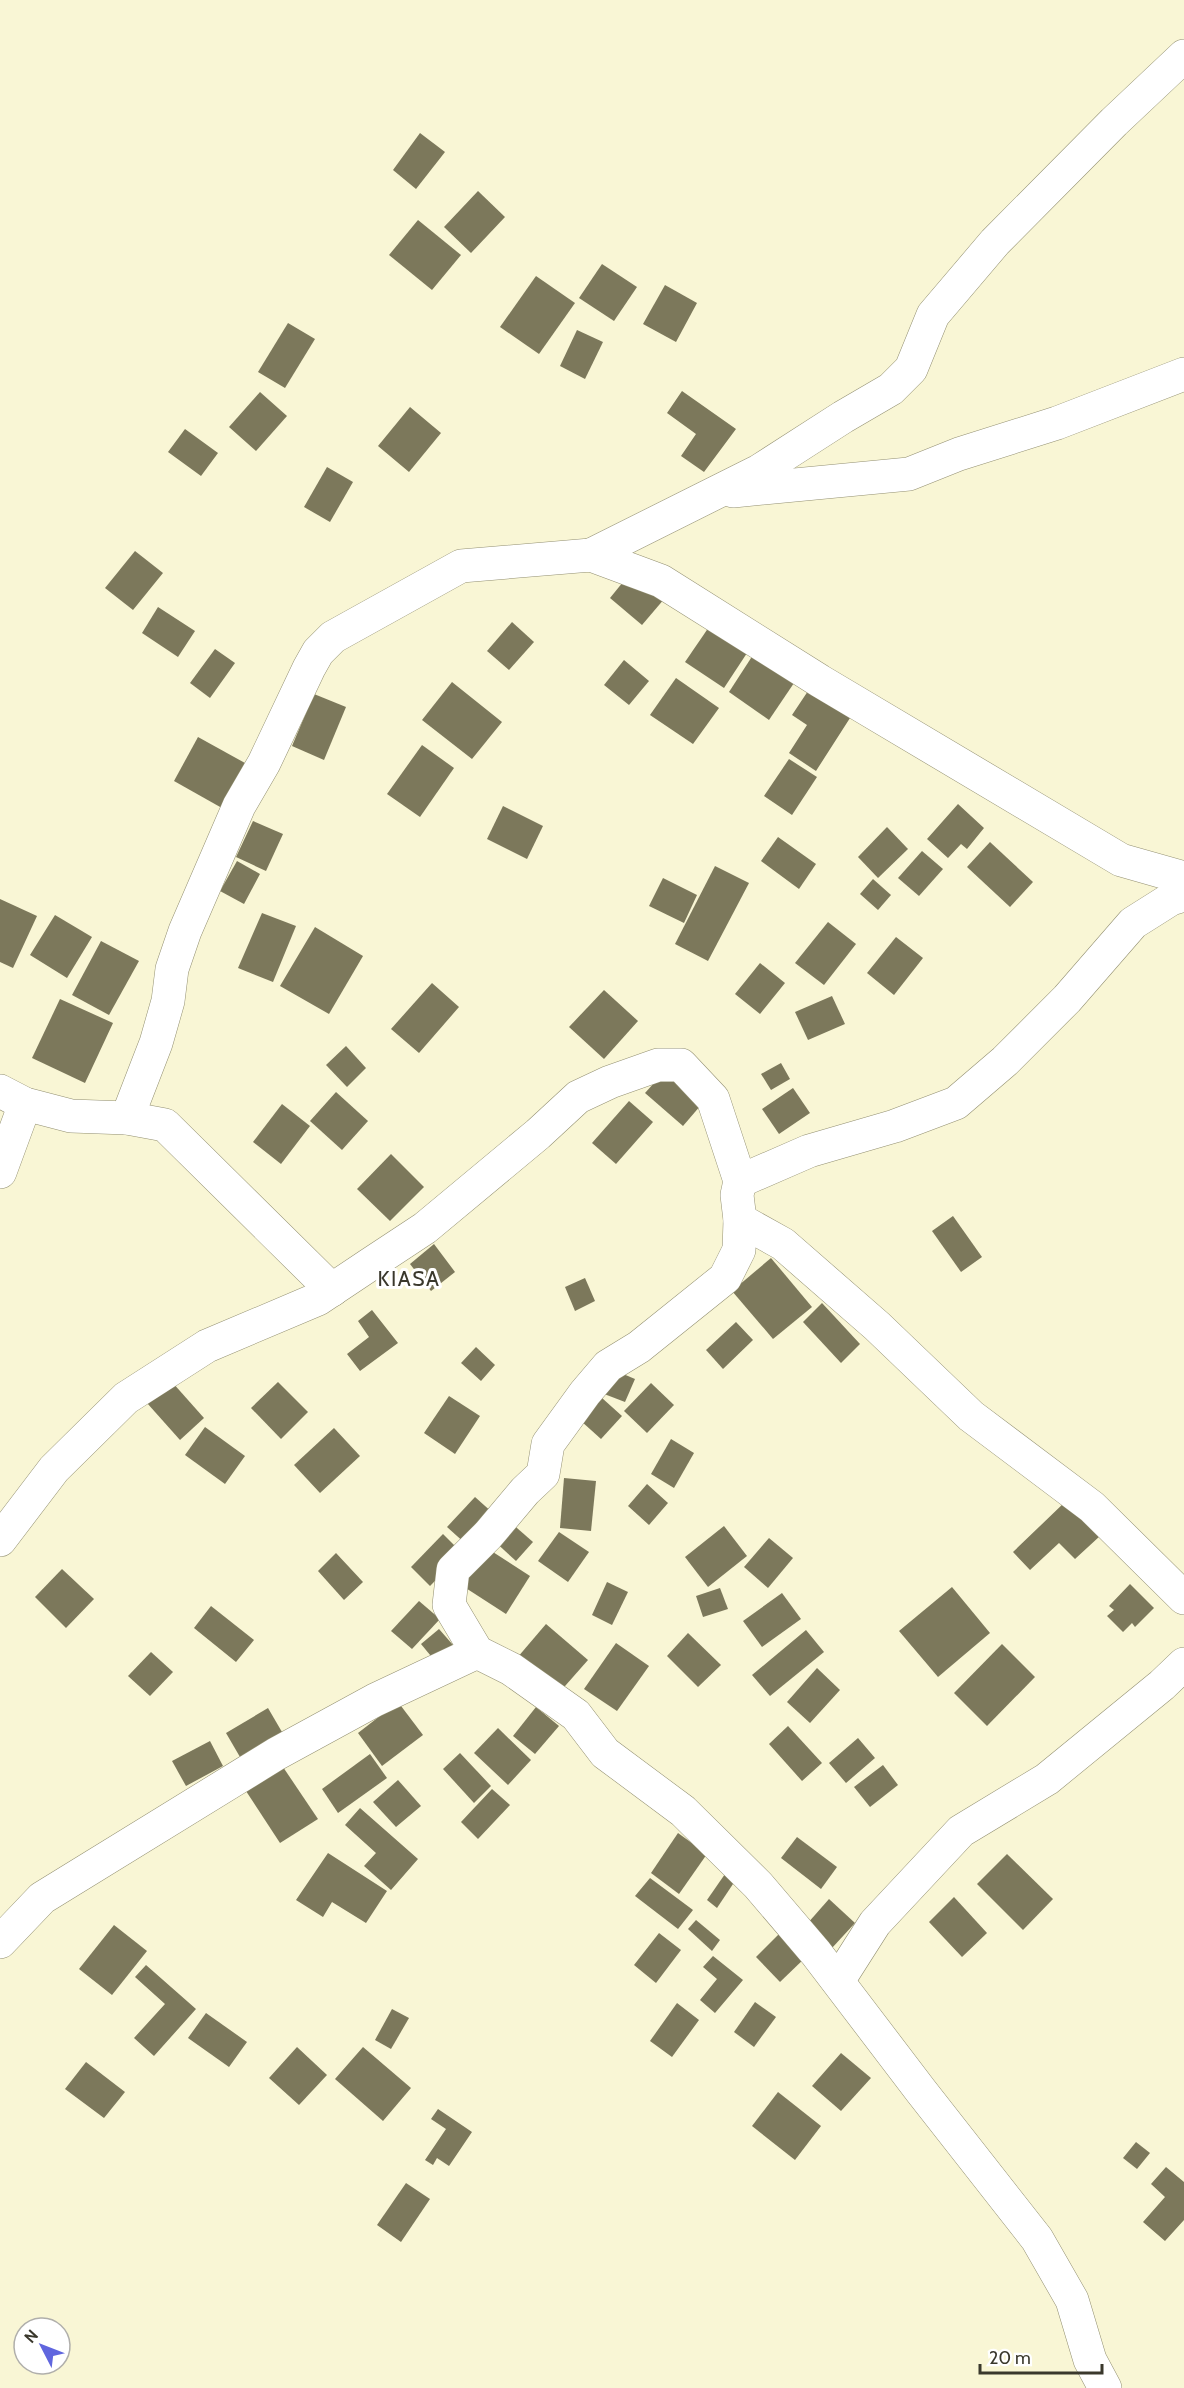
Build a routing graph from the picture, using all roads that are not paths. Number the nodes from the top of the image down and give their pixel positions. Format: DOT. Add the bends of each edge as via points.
graph roads {
  1 [pos="1184,56"];
  2 [pos="1184,374"];
  3 [pos="713,493"];
  4 [pos="591,555"];
  5 [pos="1184,878"];
  6 [pos="1184,895"];
  7 [pos="12,1097"];
  8 [pos="127,1118"];
  9 [pos="0,1173"];
  10 [pos="740,1181"];
  11 [pos="740,1220"];
  12 [pos="332,1290"];
  13 [pos="0,1540"];
  14 [pos="1184,1598"];
  15 [pos="477,1652"];
  16 [pos="1184,1664"];
  17 [pos="0,1942"];
  18 [pos="838,1982"];
  19 [pos="1105,2388"];
  1 -- 3 [label="street" via="995,242 933,315 911,369 891,389 759,471"];
  2 -- 3 [label="street" via="909,474"];
  3 -- 4 [label="street"];
  4 -- 5 [label="street" via="661,581 820,681 1121,860"];
  4 -- 8 [label="street" via="461,566 333,637 318,652 239,807 185,931 172,969 156,1043"];
  6 -- 10 [label="street" via="1132,923 1067,999 956,1103 810,1151"];
  7 -- 8 [label="street" via="71,1116"];
  7 -- 9 [label="street"];
  8 -- 12 [label="street" via="165,1125"];
  10 -- 11 [label="street"];
  10 -- 12 [label="street" via="712,1099 681,1065 658,1065 578,1096 425,1228"];
  11 -- 14 [label="street" via="783,1244 971,1416 1092,1507"];
  11 -- 15 [label="street" via="739,1250 725,1278 639,1347 608,1366 548,1444 543,1474 453,1570 449,1605"];
  12 -- 13 [label="street" via="207,1346 126,1398 54,1469"];
  15 -- 17 [label="street" via="375,1700 276,1754 42,1898"];
  15 -- 18 [label="street" via="511,1669 576,1715 604,1753 683,1811 758,1885"];
  16 -- 18 [label="street" via="1047,1779 961,1831 875,1923"];
  18 -- 19 [label="street" via="1037,2239 1072,2300 1090,2360"];
}
